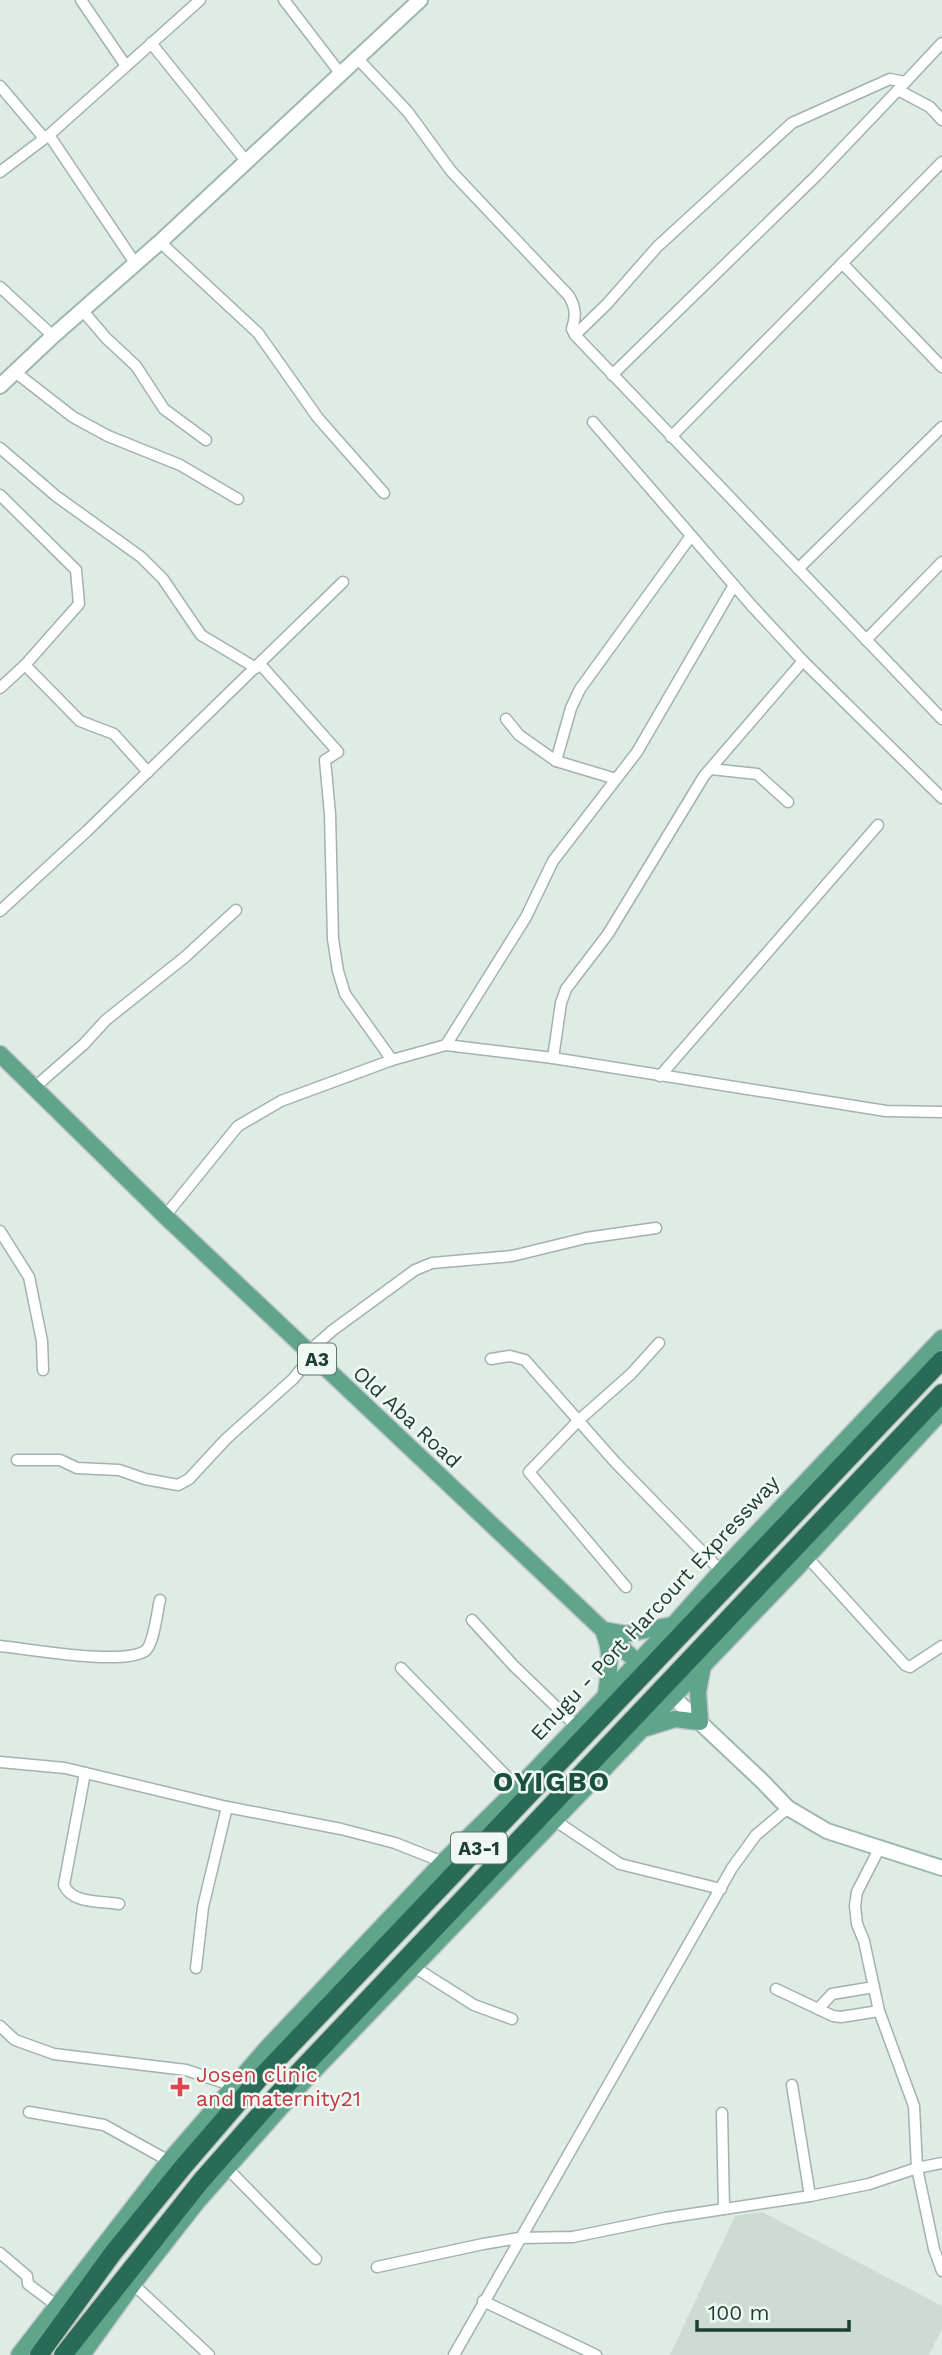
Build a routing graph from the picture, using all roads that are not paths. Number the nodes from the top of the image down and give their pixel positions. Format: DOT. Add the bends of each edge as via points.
graph roads {
  1 [pos="81,0"];
  2 [pos="200,0"];
  3 [pos="284,0"];
  4 [pos="420,0"];
  5 [pos="151,43"];
  6 [pos="942,43"];
  7 [pos="357,58"];
  8 [pos="126,66"];
  9 [pos="340,73"];
  10 [pos="0,86"];
  11 [pos="901,86"];
  12 [pos="942,120"];
  13 [pos="46,137"];
  14 [pos="246,161"];
  15 [pos="942,162"];
  16 [pos="0,172"];
  17 [pos="160,242"];
  18 [pos="135,263"];
  19 [pos="842,263"];
  20 [pos="0,287"];
  21 [pos="83,311"];
  22 [pos="575,335"];
  23 [pos="53,336"];
  24 [pos="942,367"];
  25 [pos="15,372"];
  26 [pos="612,375"];
  27 [pos="1,383"];
  28 [pos="593,422"];
  29 [pos="942,427"];
  30 [pos="671,437"];
  31 [pos="206,440"];
  32 [pos="0,448"];
  33 [pos="384,494"];
  34 [pos="0,495"];
  35 [pos="238,499"];
  36 [pos="691,536"];
  37 [pos="942,562"];
  38 [pos="798,569"];
  39 [pos="342,582"];
  40 [pos="734,585"];
  41 [pos="866,640"];
  42 [pos="803,661"];
  43 [pos="25,665"];
  44 [pos="258,666"];
  45 [pos="0,688"];
  46 [pos="942,702"];
  47 [pos="934,710"];
  48 [pos="506,719"];
  49 [pos="942,719"];
  50 [pos="556,761"];
  51 [pos="711,769"];
  52 [pos="148,772"];
  53 [pos="617,779"];
  54 [pos="942,798"];
  55 [pos="788,802"];
  56 [pos="878,825"];
  57 [pos="236,910"];
  58 [pos="0,911"];
  59 [pos="446,1045"];
  60 [pos="553,1058"];
  61 [pos="392,1060"];
  62 [pos="4,1063"];
  63 [pos="660,1076"];
  64 [pos="35,1087"];
  65 [pos="942,1112"];
  66 [pos="165,1216"];
  67 [pos="656,1228"];
  68 [pos="0,1231"];
  69 [pos="942,1338"];
  70 [pos="659,1343"];
  71 [pos="309,1351"];
  72 [pos="491,1359"];
  73 [pos="942,1360"];
  74 [pos="43,1370"];
  75 [pos="942,1393"];
  76 [pos="579,1420"];
  77 [pos="938,1422"];
  78 [pos="17,1460"];
  79 [pos="807,1557"];
  80 [pos="721,1571"];
  81 [pos="626,1587"];
  82 [pos="160,1600"];
  83 [pos="472,1620"];
  84 [pos="674,1624"];
  85 [pos="603,1630"];
  86 [pos="0,1646"];
  87 [pos="942,1646"];
  88 [pos="637,1662"];
  89 [pos="703,1665"];
  90 [pos="401,1668"];
  91 [pos="606,1695"];
  92 [pos="673,1697"];
  93 [pos="700,1722"];
  94 [pos="575,1725"];
  95 [pos="642,1730"];
  96 [pos="0,1762"];
  97 [pos="85,1773"];
  98 [pos="518,1788"];
  99 [pos="227,1807"];
  100 [pos="788,1808"];
  101 [pos="554,1820"];
  102 [pos="879,1849"];
  103 [pos="443,1862"];
  104 [pos="942,1868"];
  105 [pos="721,1889"];
  106 [pos="119,1903"];
  107 [pos="414,1967"];
  108 [pos="196,1968"];
  109 [pos="874,1987"];
  110 [pos="776,1989"];
  111 [pos="317,2007"];
  112 [pos="818,2009"];
  113 [pos="879,2011"];
  114 [pos="512,2019"];
  115 [pos="0,2026"];
  116 [pos="792,2085"];
  117 [pos="233,2086"];
  118 [pos="29,2112"];
  119 [pos="722,2113"];
  120 [pos="169,2161"];
  121 [pos="942,2163"];
  122 [pos="227,2168"];
  123 [pos="917,2168"];
  124 [pos="810,2196"];
  125 [pos="724,2209"];
  126 [pos="519,2238"];
  127 [pos="0,2253"];
  128 [pos="316,2259"];
  129 [pos="377,2267"];
  130 [pos="942,2271"];
  131 [pos="133,2284"];
  132 [pos="483,2301"];
  133 [pos="56,2305"];
  134 [pos="19,2355"];
  135 [pos="39,2355"];
  136 [pos="63,2355"];
  137 [pos="82,2355"];
  138 [pos="209,2355"];
  139 [pos="454,2355"];
  140 [pos="596,2355"];
  1 -- 8 [label="street"];
  2 -- 5 [label="street"];
  3 -- 9 [label="street"];
  4 -- 7 [label="street"];
  5 -- 8 [label="street"];
  5 -- 14 [label="street"];
  6 -- 11 [label="street"];
  7 -- 9 [label="street"];
  7 -- 22 [label="street" via="408,112 451,171 569,296 576,312"];
  8 -- 13 [label="street"];
  9 -- 14 [label="street"];
  10 -- 13 [label="street"];
  11 -- 12 [label="street"];
  11 -- 22 [label="street" via="890,79 792,123 657,247"];
  11 -- 26 [label="street" via="817,175"];
  13 -- 16 [label="street"];
  13 -- 18 [label="street"];
  14 -- 17 [label="street"];
  15 -- 19 [label="street"];
  17 -- 18 [label="street"];
  17 -- 33 [label="street" via="258,333 318,418"];
  18 -- 21 [label="street"];
  19 -- 24 [label="street"];
  19 -- 30 [label="street"];
  20 -- 23 [label="street"];
  21 -- 23 [label="street"];
  21 -- 31 [label="street" via="136,366 164,409"];
  22 -- 26 [label="street"];
  23 -- 25 [label="street"];
  25 -- 27 [label="street"];
  25 -- 35 [label="street" via="73,417 180,465"];
  26 -- 30 [label="street"];
  28 -- 36 [label="street"];
  29 -- 38 [label="street"];
  30 -- 38 [label="street"];
  32 -- 44 [label="street" via="56,496 141,557 163,579 201,635"];
  34 -- 43 [label="street" via="76,570 79,604"];
  36 -- 40 [label="street"];
  36 -- 50 [label="street" via="580,689"];
  37 -- 41 [label="street"];
  38 -- 41 [label="street"];
  39 -- 44 [label="street"];
  40 -- 42 [label="street"];
  40 -- 53 [label="street" via="649,733"];
  41 -- 47 [label="street"];
  42 -- 51 [label="street"];
  42 -- 54 [label="street"];
  43 -- 45 [label="street"];
  43 -- 52 [label="street" via="80,721 114,734"];
  44 -- 52 [label="street"];
  44 -- 61 [label="street" via="338,752 325,760 338,971 345,994"];
  46 -- 47 [label="street"];
  47 -- 49 [label="street"];
  48 -- 50 [label="street" via="519,736"];
  50 -- 53 [label="street"];
  51 -- 55 [label="street" via="757,774"];
  51 -- 60 [label="street" via="608,934 566,989"];
  52 -- 58 [label="street"];
  53 -- 59 [label="street" via="553,861 526,917"];
  56 -- 63 [label="street"];
  57 -- 64 [label="street"];
  59 -- 60 [label="street"];
  59 -- 61 [label="street"];
  60 -- 63 [label="street"];
  61 -- 66 [label="street" via="281,1101 238,1126"];
  62 -- 64 [label="main road, Old Aba Road / A3"];
  63 -- 65 [label="street" via="886,1111"];
  64 -- 66 [label="main road, Old Aba Road / A3"];
  66 -- 71 [label="main road, Old Aba Road / A3"];
  67 -- 71 [label="street" via="586,1238 512,1256 432,1263 415,1270"];
  68 -- 74 [label="street" via="29,1278 43,1341"];
  69 -- 80 [label="main road, Enugu - Port Harcourt Expressway"];
  70 -- 76 [label="street"];
  71 -- 78 [label="street" via="293,1380 178,1485 119,1470 77,1468 60,1460"];
  71 -- 85 [label="main road, Old Aba Road / A3"];
  72 -- 76 [label="street" via="510,1356 525,1360"];
  73 -- 111 [label="highway, Enugu - Port Harcourt Expressway / A3-1"];
  75 -- 136 [label="highway, A3-1" via="276,2096 201,2181"];
  76 -- 80 [label="street"];
  76 -- 81 [label="street" via="529,1472"];
  77 -- 79 [label="main road"];
  79 -- 87 [label="street" via="905,1665 918,1664"];
  79 -- 89 [label="main road"];
  80 -- 84 [label="main road, Enugu - Port Harcourt Expressway"];
  82 -- 86 [label="street" via="145,1651 127,1656 67,1655"];
  83 -- 94 [label="street"];
  84 -- 85 [label="main road" via="626,1634"];
  84 -- 88 [label="main road, Enugu - Port Harcourt Expressway"];
  85 -- 88 [label="main road, Old Aba Road / A3"];
  85 -- 91 [label="main road" via="611,1659"];
  88 -- 91 [label="main road, Enugu - Port Harcourt Expressway / A3-1"];
  89 -- 92 [label="main road"];
  89 -- 93 [label="main road" via="698,1692"];
  90 -- 98 [label="street"];
  91 -- 94 [label="main road, Enugu - Port Harcourt Expressway / A3-1"];
  92 -- 93 [label="street"];
  92 -- 95 [label="main road, A3-1"];
  93 -- 95 [label="main road" via="675,1719"];
  93 -- 100 [label="street"];
  94 -- 98 [label="main road, Enugu - Port Harcourt Expressway / A3-1"];
  95 -- 101 [label="main road, A3-1"];
  96 -- 97 [label="street"];
  97 -- 99 [label="street"];
  97 -- 106 [label="street" via="64,1885 76,1898"];
  98 -- 103 [label="main road, Enugu - Port Harcourt Expressway / A3-1"];
  99 -- 103 [label="street" via="341,1829"];
  99 -- 108 [label="street" via="203,1907"];
  100 -- 102 [label="street" via="827,1831"];
  100 -- 105 [label="street" via="757,1835"];
  101 -- 105 [label="street" via="620,1864"];
  101 -- 107 [label="main road, A3-1"];
  102 -- 104 [label="street"];
  102 -- 109 [label="street" via="857,1892 855,1906"];
  103 -- 111 [label="main road, Enugu - Port Harcourt Expressway / A3-1"];
  105 -- 126 [label="street"];
  107 -- 114 [label="street" via="474,2005"];
  107 -- 122 [label="main road, A3-1"];
  109 -- 112 [label="street" via="832,1994"];
  109 -- 113 [label="street"];
  110 -- 112 [label="street"];
  111 -- 117 [label="main road, Enugu - Port Harcourt Expressway / A3-1"];
  111 -- 135 [label="highway, Enugu - Port Harcourt Expressway / A3-1" via="113,2253"];
  112 -- 113 [label="street" via="841,2017"];
  113 -- 123 [label="street" via="915,2106"];
  115 -- 117 [label="street" via="15,2040 54,2054 186,2070"];
  116 -- 124 [label="street"];
  117 -- 120 [label="main road, Enugu - Port Harcourt Expressway / A3-1"];
  118 -- 120 [label="street" via="104,2125"];
  119 -- 125 [label="street"];
  120 -- 133 [label="main road, Enugu - Port Harcourt Expressway / A3-1"];
  121 -- 123 [label="street"];
  122 -- 128 [label="street"];
  122 -- 131 [label="main road, A3-1"];
  123 -- 124 [label="street"];
  123 -- 130 [label="street"];
  124 -- 125 [label="street"];
  125 -- 126 [label="street" via="573,2237"];
  126 -- 129 [label="street"];
  126 -- 132 [label="street"];
  127 -- 133 [label="street" via="27,2276 28,2284"];
  131 -- 137 [label="main road, A3-1"];
  131 -- 138 [label="street"];
  132 -- 139 [label="street"];
  132 -- 140 [label="street"];
  133 -- 134 [label="main road, Enugu - Port Harcourt Expressway / A3-1"];
}
